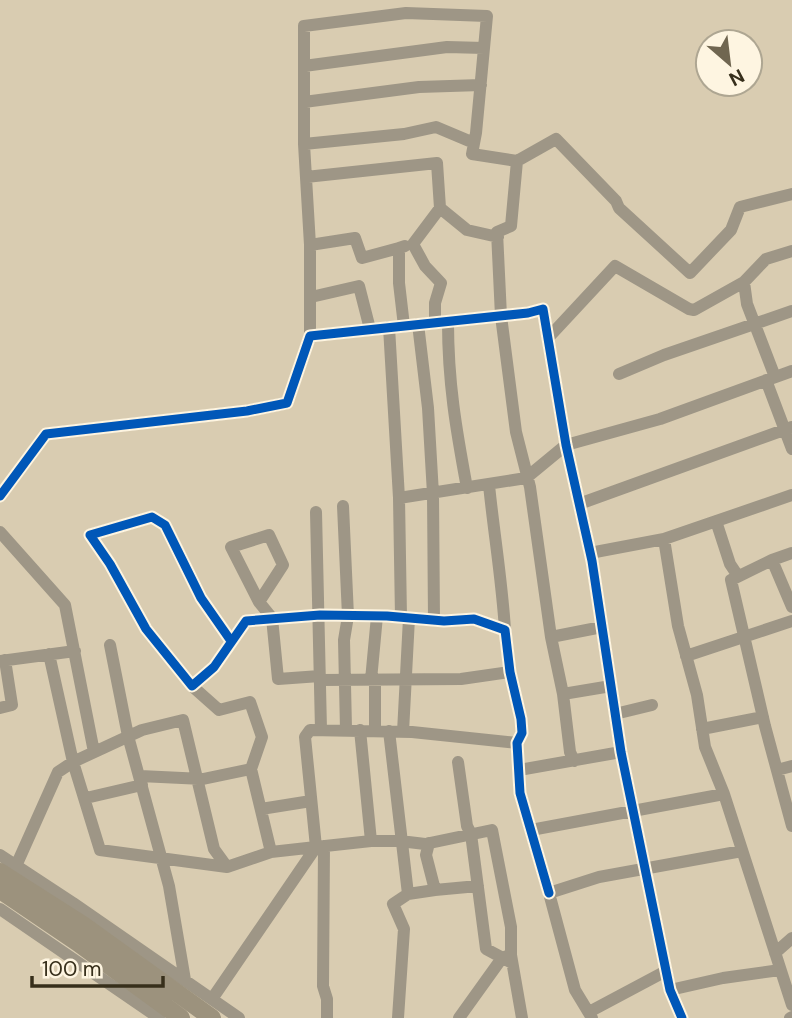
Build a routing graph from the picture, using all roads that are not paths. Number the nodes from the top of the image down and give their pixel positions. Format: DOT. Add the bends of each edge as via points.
graph roads {
  1 [pos="484,48"];
  2 [pos="304,66"];
  3 [pos="481,85"];
  4 [pos="304,102"];
  5 [pos="474,143"];
  6 [pos="304,144"];
  7 [pos="517,161"];
  8 [pos="306,177"];
  9 [pos="792,194"];
  10 [pos="440,208"];
  11 [pos="498,237"];
  12 [pos="413,244"];
  13 [pos="310,245"];
  14 [pos="399,247"];
  15 [pos="792,251"];
  16 [pos="744,282"];
  17 [pos="311,298"];
  18 [pos="792,311"];
  19 [pos="501,316"];
  20 [pos="441,322"];
  21 [pos="755,323"];
  22 [pos="418,324"];
  23 [pos="404,326"];
  24 [pos="389,327"];
  25 [pos="370,329"];
  26 [pos="310,336"];
  27 [pos="549,337"];
  28 [pos="792,371"];
  29 [pos="619,374"];
  30 [pos="770,378"];
  31 [pos="788,428"];
  32 [pos="566,445"];
  33 [pos="792,449"];
  34 [pos="526,478"];
  35 [pos="489,485"];
  36 [pos="467,488"];
  37 [pos="433,494"];
  38 [pos="792,495"];
  39 [pos="0,496"];
  40 [pos="399,498"];
  41 [pos="579,504"];
  42 [pos="343,506"];
  43 [pos="316,512"];
  44 [pos="716,521"];
  45 [pos="0,532"];
  46 [pos="664,539"];
  47 [pos="590,553"];
  48 [pos="792,553"];
  49 [pos="772,560"];
  50 [pos="738,576"];
  51 [pos="259,602"];
  52 [pos="792,607"];
  53 [pos="320,615"];
  54 [pos="348,615"];
  55 [pos="377,616"];
  56 [pos="405,617"];
  57 [pos="272,618"];
  58 [pos="434,620"];
  59 [pos="792,621"];
  60 [pos="602,627"];
  61 [pos="505,630"];
  62 [pos="744,636"];
  63 [pos="551,637"];
  64 [pos="232,641"];
  65 [pos="110,645"];
  66 [pos="75,651"];
  67 [pos="49,654"];
  68 [pos="686,656"];
  69 [pos="3,660"];
  70 [pos="510,672"];
  71 [pos="321,678"];
  72 [pos="345,680"];
  73 [pos="373,680"];
  74 [pos="406,680"];
  75 [pos="192,686"];
  76 [pos="611,686"];
  77 [pos="563,694"];
  78 [pos="652,705"];
  79 [pos="0,708"];
  80 [pos="615,714"];
  81 [pos="763,717"];
  82 [pos="346,729"];
  83 [pos="702,729"];
  84 [pos="321,730"];
  85 [pos="360,730"];
  86 [pos="382,731"];
  87 [pos="402,732"];
  88 [pos="128,736"];
  89 [pos="517,743"];
  90 [pos="94,752"];
  91 [pos="621,752"];
  92 [pos="574,761"];
  93 [pos="73,762"];
  94 [pos="458,762"];
  95 [pos="792,766"];
  96 [pos="251,769"];
  97 [pos="519,770"];
  98 [pos="777,770"];
  99 [pos="199,779"];
  100 [pos="141,781"];
  101 [pos="724,794"];
  102 [pos="86,798"];
  103 [pos="311,801"];
  104 [pos="261,809"];
  105 [pos="633,812"];
  106 [pos="792,826"];
  107 [pos="531,830"];
  108 [pos="471,834"];
  109 [pos="371,841"];
  110 [pos="400,841"];
  111 [pos="429,843"];
  112 [pos="320,846"];
  113 [pos="742,851"];
  114 [pos="271,852"];
  115 [pos="0,855"];
  116 [pos="162,859"];
  117 [pos="227,867"];
  118 [pos="644,868"];
  119 [pos="8,869"];
  120 [pos="478,886"];
  121 [pos="0,890"];
  122 [pos="435,890"];
  123 [pos="549,893"];
  124 [pos="408,894"];
  125 [pos="0,909"];
  126 [pos="792,939"];
  127 [pos="775,953"];
  128 [pos="508,959"];
  129 [pos="780,970"];
  130 [pos="666,971"];
  131 [pos="186,980"];
  132 [pos="670,990"];
  133 [pos="212,999"];
  134 [pos="792,1006"];
  135 [pos="590,1015"];
  136 [pos="463,1017"];
  137 [pos="159,1018"];
  138 [pos="181,1018"];
  139 [pos="212,1018"];
  140 [pos="239,1018"];
  141 [pos="327,1018"];
  142 [pos="397,1018"];
  143 [pos="522,1018"];
  144 [pos="682,1018"];
  1 -- 2 [label="street" via="447,47"];
  1 -- 2 [label="street" via="487,16 406,13 304,26"];
  1 -- 3 [label="street"];
  2 -- 4 [label="street"];
  3 -- 4 [label="street" via="419,87"];
  3 -- 5 [label="street"];
  4 -- 6 [label="street"];
  5 -- 6 [label="street" via="436,127"];
  5 -- 7 [label="street" via="472,154"];
  6 -- 8 [label="street"];
  7 -- 9 [label="street" via="556,139 619,208 690,273 731,230 740,207"];
  7 -- 11 [label="street" via="511,226 497,232"];
  8 -- 10 [label="street" via="437,163"];
  8 -- 13 [label="street"];
  10 -- 11 [label="street" via="467,230"];
  10 -- 12 [label="street"];
  11 -- 19 [label="street"];
  12 -- 14 [label="street"];
  12 -- 20 [label="street" via="441,283 435,303"];
  13 -- 14 [label="street" via="355,237 362,258"];
  13 -- 17 [label="street"];
  14 -- 23 [label="street"];
  15 -- 16 [label="street" via="766,259"];
  16 -- 21 [label="street"];
  16 -- 27 [label="street" via="694,310 615,266"];
  17 -- 25 [label="street" via="359,286"];
  17 -- 26 [label="street"];
  18 -- 21 [label="street"];
  19 -- 20 [label="street"];
  19 -- 27 [label="street" via="543,309"];
  19 -- 34 [label="street"];
  20 -- 22 [label="street"];
  20 -- 36 [label="street"];
  21 -- 29 [label="street"];
  21 -- 30 [label="street"];
  22 -- 23 [label="street"];
  22 -- 37 [label="street"];
  23 -- 24 [label="street"];
  24 -- 25 [label="street"];
  24 -- 40 [label="street"];
  25 -- 26 [label="street"];
  26 -- 39 [label="street" via="287,403 46,434"];
  27 -- 32 [label="street"];
  28 -- 30 [label="street"];
  30 -- 31 [label="street"];
  30 -- 32 [label="street" via="660,419"];
  31 -- 33 [label="street"];
  31 -- 41 [label="street"];
  32 -- 34 [label="street"];
  32 -- 41 [label="street"];
  34 -- 35 [label="street"];
  34 -- 63 [label="street"];
  35 -- 36 [label="street"];
  35 -- 61 [label="street"];
  36 -- 37 [label="street"];
  37 -- 40 [label="street"];
  37 -- 58 [label="street"];
  38 -- 44 [label="street"];
  40 -- 56 [label="street"];
  41 -- 47 [label="street"];
  42 -- 54 [label="street"];
  43 -- 53 [label="street"];
  44 -- 46 [label="street"];
  44 -- 50 [label="street"];
  45 -- 66 [label="street" via="65,606"];
  46 -- 47 [label="street"];
  46 -- 68 [label="street"];
  47 -- 60 [label="street"];
  48 -- 49 [label="street"];
  49 -- 50 [label="street"];
  49 -- 52 [label="street"];
  50 -- 62 [label="street" via="732,580"];
  51 -- 51 [label="street" via="231,547 269,535 283,565"];
  51 -- 57 [label="street"];
  53 -- 54 [label="street"];
  53 -- 57 [label="street"];
  53 -- 71 [label="street"];
  54 -- 55 [label="street"];
  54 -- 72 [label="street"];
  55 -- 56 [label="street"];
  55 -- 73 [label="street"];
  56 -- 58 [label="street"];
  56 -- 74 [label="street"];
  57 -- 64 [label="street" via="246,621"];
  57 -- 71 [label="street" via="278,679"];
  58 -- 61 [label="street" via="474,620"];
  59 -- 62 [label="street"];
  60 -- 63 [label="street"];
  60 -- 76 [label="street"];
  61 -- 70 [label="street"];
  62 -- 68 [label="street"];
  62 -- 81 [label="street"];
  63 -- 77 [label="street"];
  64 -- 75 [label="street" via="214,667"];
  64 -- 75 [label="street" via="201,598 165,525 152,517 90,535 146,629"];
  65 -- 88 [label="street"];
  66 -- 67 [label="street"];
  66 -- 90 [label="street"];
  67 -- 69 [label="street"];
  67 -- 93 [label="street"];
  68 -- 83 [label="street"];
  69 -- 79 [label="street" via="12,705"];
  70 -- 74 [label="street"];
  70 -- 89 [label="street" via="521,719"];
  71 -- 72 [label="street"];
  71 -- 84 [label="street"];
  72 -- 73 [label="street"];
  72 -- 82 [label="street"];
  73 -- 74 [label="street"];
  73 -- 86 [label="street"];
  74 -- 87 [label="street"];
  75 -- 96 [label="street" via="219,710 250,702 262,737"];
  76 -- 77 [label="street"];
  76 -- 80 [label="street"];
  77 -- 92 [label="street"];
  78 -- 80 [label="street"];
  80 -- 91 [label="street"];
  81 -- 83 [label="street"];
  81 -- 98 [label="street"];
  82 -- 84 [label="street"];
  82 -- 85 [label="street"];
  83 -- 101 [label="street"];
  84 -- 103 [label="street" via="310,730 305,737"];
  85 -- 86 [label="street"];
  85 -- 109 [label="street"];
  86 -- 87 [label="street"];
  86 -- 110 [label="street"];
  87 -- 89 [label="street"];
  88 -- 90 [label="street"];
  88 -- 99 [label="street" via="183,720"];
  88 -- 100 [label="street"];
  89 -- 97 [label="street"];
  90 -- 93 [label="street"];
  91 -- 92 [label="street"];
  91 -- 105 [label="street"];
  92 -- 97 [label="street"];
  93 -- 102 [label="street"];
  93 -- 119 [label="street" via="58,772"];
  94 -- 108 [label="street"];
  95 -- 98 [label="street"];
  96 -- 99 [label="street"];
  96 -- 104 [label="street"];
  97 -- 107 [label="street" via="520,793"];
  98 -- 106 [label="street"];
  99 -- 100 [label="street"];
  99 -- 117 [label="street" via="214,849"];
  100 -- 102 [label="street"];
  100 -- 116 [label="street"];
  101 -- 105 [label="street"];
  101 -- 113 [label="street"];
  102 -- 116 [label="street" via="100,850"];
  103 -- 104 [label="street"];
  103 -- 112 [label="street"];
  104 -- 114 [label="street"];
  105 -- 107 [label="street"];
  105 -- 118 [label="street"];
  107 -- 123 [label="street"];
  108 -- 111 [label="street"];
  108 -- 120 [label="street"];
  108 -- 128 [label="street" via="492,830 511,927"];
  109 -- 110 [label="street"];
  109 -- 112 [label="street"];
  110 -- 111 [label="street"];
  110 -- 124 [label="street"];
  111 -- 122 [label="street" via="426,855"];
  112 -- 114 [label="street"];
  112 -- 133 [label="street"];
  112 -- 141 [label="street"];
  113 -- 118 [label="street"];
  113 -- 127 [label="street"];
  114 -- 117 [label="street"];
  115 -- 119 [label="street"];
  116 -- 117 [label="street"];
  116 -- 131 [label="street"];
  118 -- 123 [label="street"];
  118 -- 130 [label="street"];
  119 -- 131 [label="street"];
  119 -- 139 [label="highway"];
  120 -- 122 [label="street"];
  120 -- 128 [label="street" via="486,949"];
  121 -- 138 [label="highway"];
  122 -- 124 [label="street"];
  123 -- 135 [label="street" via="575,990"];
  124 -- 142 [label="street" via="393,904 404,929"];
  125 -- 137 [label="street"];
  126 -- 127 [label="street"];
  127 -- 129 [label="street"];
  128 -- 136 [label="street"];
  128 -- 143 [label="street"];
  129 -- 132 [label="street"];
  129 -- 134 [label="street"];
  130 -- 132 [label="street"];
  130 -- 135 [label="street"];
  131 -- 133 [label="street"];
  132 -- 144 [label="street"];
  133 -- 140 [label="street"];
}
